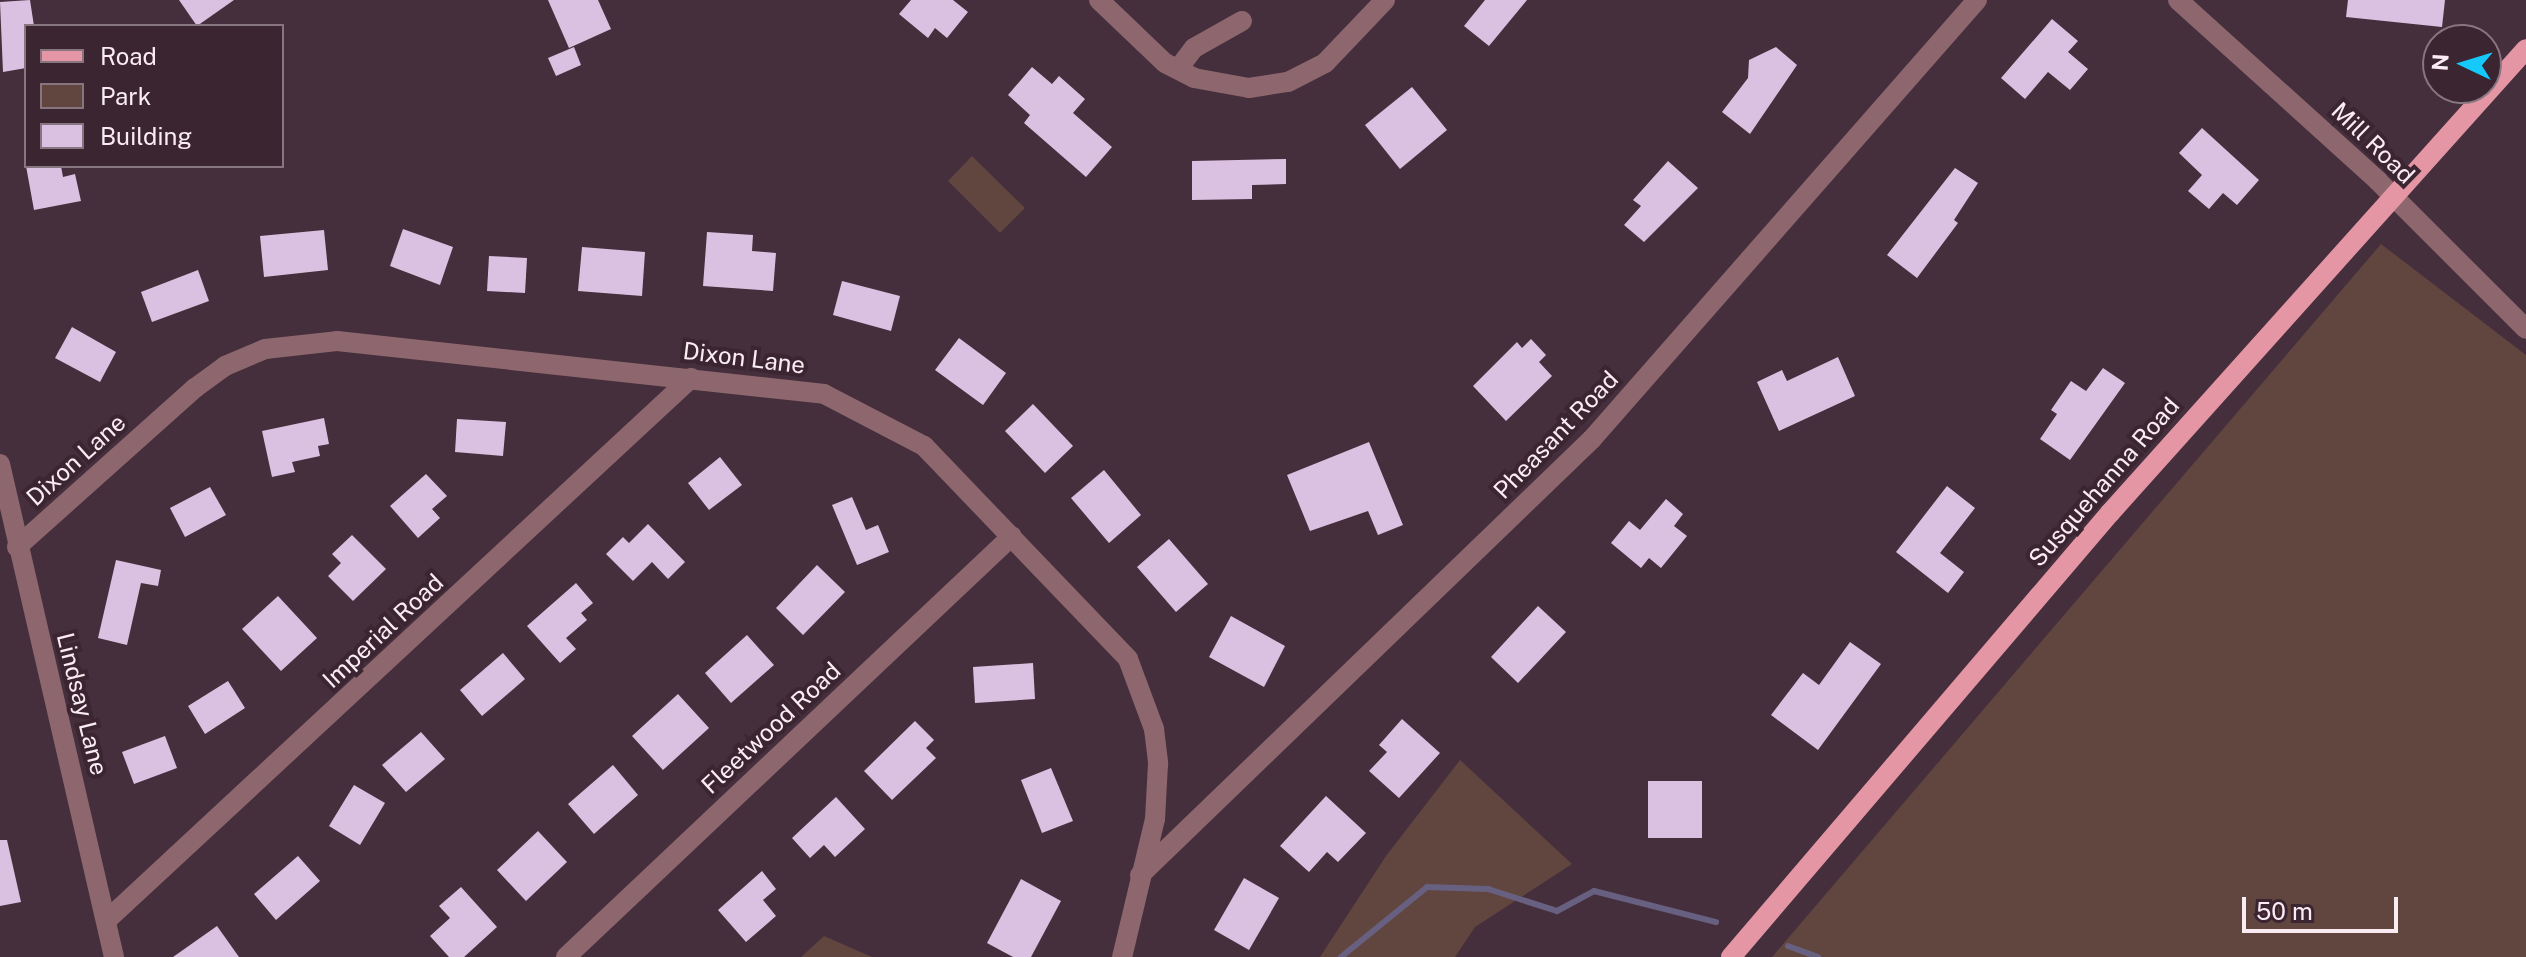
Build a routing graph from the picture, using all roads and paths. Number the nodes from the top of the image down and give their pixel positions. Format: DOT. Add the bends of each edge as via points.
graph roads {
  1 [pos="1099,0"];
  2 [pos="1385,0"];
  3 [pos="1977,0"];
  4 [pos="2178,0"];
  5 [pos="1242,21"];
  6 [pos="2526,49"];
  7 [pos="1178,69"];
  8 [pos="2395,199"];
  9 [pos="2526,329"];
  10 [pos="691,378"];
  11 [pos="0,464"];
  12 [pos="1012,536"];
  13 [pos="17,547"];
  14 [pos="1140,875"];
  15 [pos="107,920"];
  16 [pos="114,957"];
  17 [pos="566,957"];
  18 [pos="1122,957"];
  19 [pos="1731,957"];
  1 -- 7 [label="street"];
  2 -- 7 [label="street" via="1325,63 1288,82 1249,88 1194,78"];
  3 -- 14 [label="street, Pheasant Road" via="1592,439"];
  4 -- 8 [label="street, Mill Road"];
  5 -- 7 [label="street" via="1194,48"];
  6 -- 8 [label="main road, Susquehanna Road"];
  8 -- 9 [label="street, Mill Road"];
  8 -- 19 [label="main road, Susquehanna Road" via="2119,502"];
  10 -- 12 [label="street, Dixon Lane" via="824,394 924,446"];
  10 -- 13 [label="street, Dixon Lane" via="337,341 265,349 225,366 195,388"];
  10 -- 15 [label="street, Imperial Road"];
  11 -- 13 [label="street, Lindsay Lane"];
  12 -- 14 [label="street, Dixon Lane" via="1128,659 1143,693 1158,764 1155,819"];
  12 -- 17 [label="street, Fleetwood Road"];
  13 -- 15 [label="street, Lindsay Lane"];
  14 -- 18 [label="street, Dixon Lane"];
  15 -- 16 [label="street, Lindsay Lane"];
}
